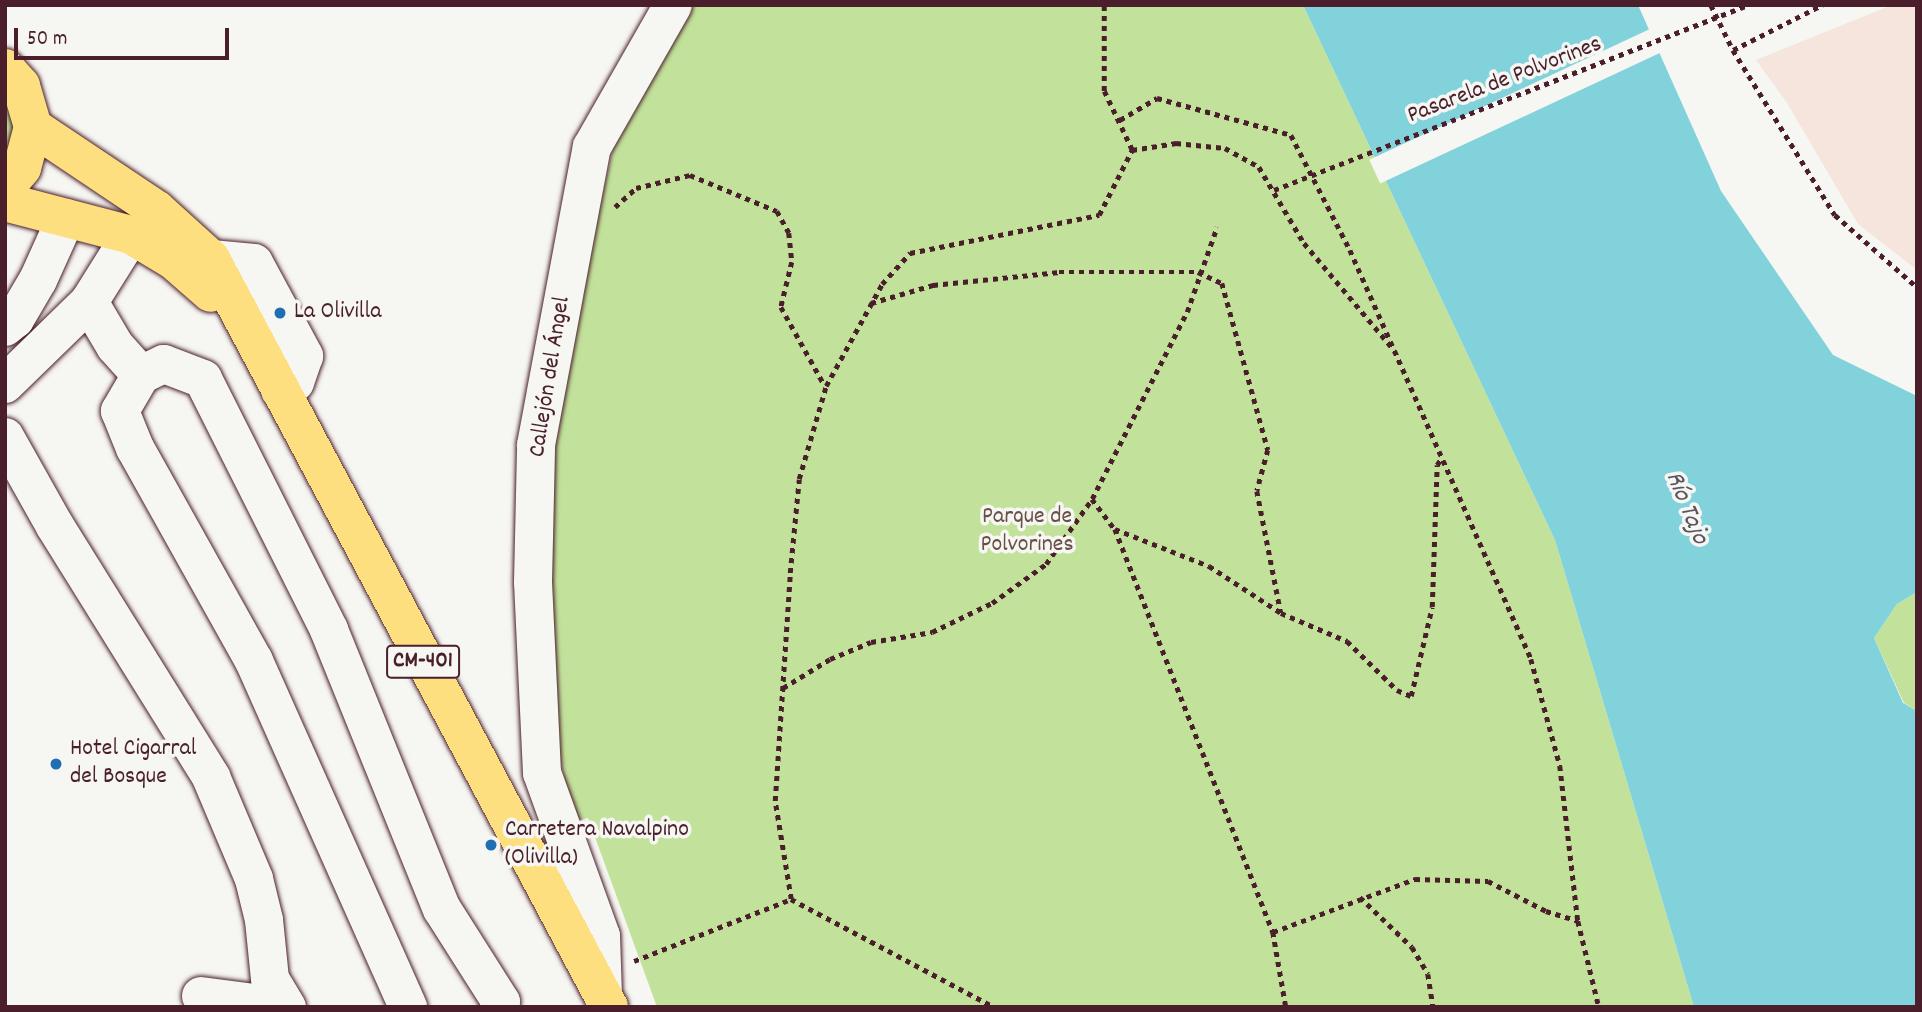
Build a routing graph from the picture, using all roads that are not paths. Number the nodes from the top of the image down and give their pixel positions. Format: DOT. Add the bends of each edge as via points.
graph roads {
  1 [pos="673,5"];
  2 [pos="5,68"];
  3 [pos="33,127"];
  4 [pos="5,188"];
  5 [pos="5,202"];
  6 [pos="66,218"];
  7 [pos="131,235"];
  8 [pos="211,259"];
  9 [pos="89,302"];
  10 [pos="239,317"];
  11 [pos="5,327"];
  12 [pos="141,375"];
  13 [pos="5,384"];
  14 [pos="280,390"];
  15 [pos="5,437"];
  16 [pos="542,773"];
  17 [pos="495,796"];
  18 [pos="201,996"];
  19 [pos="606,1001"];
  20 [pos="497,1005"];
  21 [pos="286,1007"];
  22 [pos="408,1007"];
  1 -- 16 [label="street, Callejón del Ángel" via="592,147 536,445 533,582"];
  2 -- 3 [label="main road" via="21,86"];
  3 -- 4 [label="main road" via="22,168"];
  3 -- 8 [label="main road, CM-401" via="157,210"];
  5 -- 6 [label="main road, CM-401"];
  6 -- 7 [label="main road, CM-401"];
  6 -- 11 [label="street" via="38,280 15,319"];
  7 -- 9 [label="street"];
  7 -- 10 [label="main road, CM-401" via="173,260"];
  8 -- 10 [label="main road, CM-401"];
  8 -- 14 [label="street" via="254,263 304,356 295,382"];
  9 -- 12 [label="street" via="115,346"];
  9 -- 13 [label="street"];
  10 -- 14 [label="main road, CM-401"];
  12 -- 20 [label="street" via="164,364 202,379 209,390 329,630 442,909"];
  12 -- 22 [label="street" via="120,411 135,448 254,661"];
  14 -- 17 [label="main road, CM-401"];
  15 -- 21 [label="street" via="211,777 254,879 270,979"];
  16 -- 17 [label="street"];
  16 -- 19 [label="street, Callejón del Ángel" via="601,936"];
  17 -- 19 [label="main road, CM-401"];
  18 -- 21 [label="street"];
}
